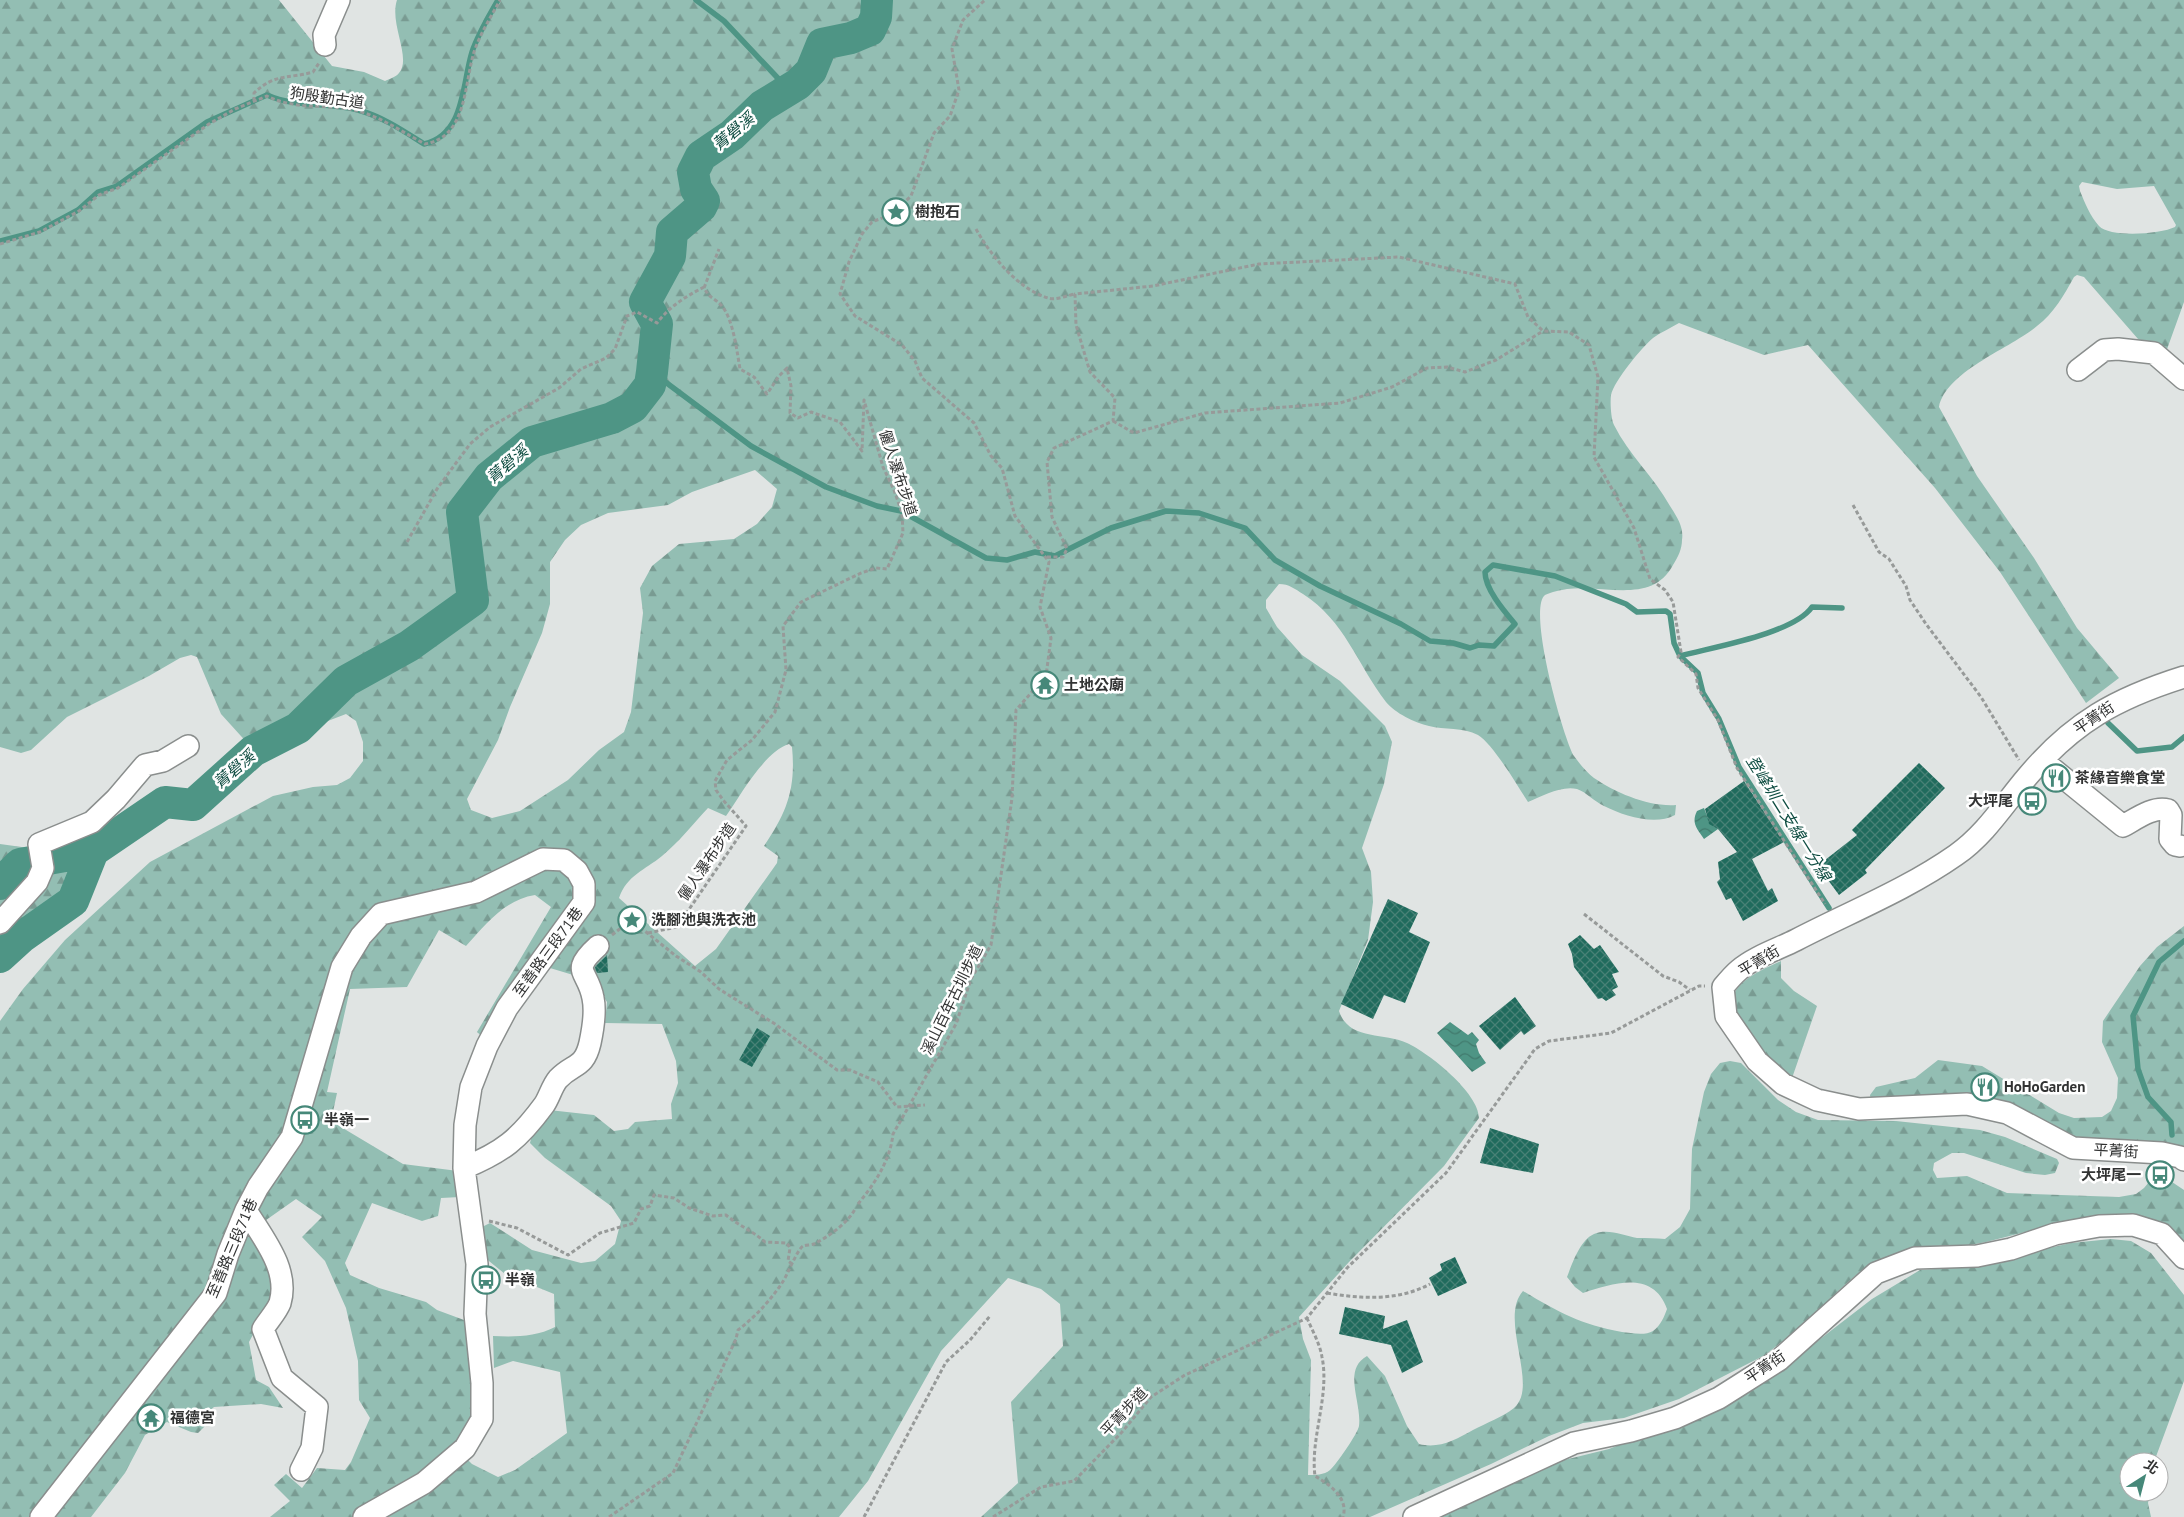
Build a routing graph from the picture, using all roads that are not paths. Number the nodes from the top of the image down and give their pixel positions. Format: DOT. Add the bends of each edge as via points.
graph roads {
  1 [pos="339,0"];
  2 [pos="325,42"];
  3 [pos="2078,370"];
  4 [pos="2184,379"];
  5 [pos="2184,677"];
  6 [pos="188,746"];
  7 [pos="2035,768"];
  8 [pos="2180,846"];
  9 [pos="0,923"];
  10 [pos="598,946"];
  11 [pos="2184,1160"];
  12 [pos="464,1168"];
  13 [pos="246,1210"];
  14 [pos="2184,1258"];
  15 [pos="301,1470"];
  16 [pos="41,1517"];
  17 [pos="364,1517"];
  18 [pos="1414,1517"];
  1 -- 2 [label="street"];
  3 -- 4 [label="street" via="2104,350 2118,349 2154,353"];
  5 -- 7 [label="street, 平菁街" via="2131,695 2104,709 2082,724"];
  6 -- 9 [label="street" via="163,761 146,765 92,822 39,844 41,860 37,882"];
  7 -- 8 [label="street" via="2123,826 2152,810 2168,810 2171,815 2170,840"];
  7 -- 11 [label="street, 平菁街" via="1982,834 1956,855 1899,891 1740,969 1723,986 1726,1016 1757,1061 1783,1084 1817,1100 1859,1109 1968,1104 2006,1113 2073,1148 2162,1153 2180,1156"];
  10 -- 12 [label="street" via="584,961 581,972 594,1000 593,1027 584,1061 557,1079 545,1104 517,1139 486,1159"];
  12 -- 13 [label="street, 至善路三段71巷" via="471,1087 487,1046 507,1008 584,902 584,884 577,871 564,860 543,859 476,892 382,914 361,936 342,967 292,1137"];
  12 -- 17 [label="street, 至善路三段71巷" via="477,1264 475,1314 482,1419 465,1448 424,1483"];
  13 -- 15 [label="street" via="277,1262 280,1278 280,1303 263,1329 282,1378 317,1407 312,1448"];
  13 -- 16 [label="street, 至善路三段71巷" via="216,1293"];
  14 -- 18 [label="street, 平菁街" via="2162,1234 2133,1224 2055,1234 2012,1249 1977,1256 1916,1258 1876,1272 1779,1360 1719,1398 1675,1418 1574,1443"];
}
